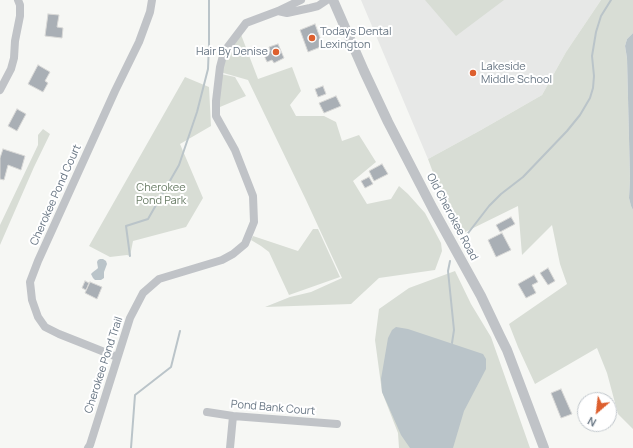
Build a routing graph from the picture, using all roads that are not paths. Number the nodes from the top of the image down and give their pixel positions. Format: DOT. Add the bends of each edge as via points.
graph roads {
  1 [pos="18,0"];
  2 [pos="152,0"];
  3 [pos="301,0"];
  4 [pos="327,0"];
  5 [pos="332,0"];
  6 [pos="278,11"];
  7 [pos="0,90"];
  8 [pos="117,358"];
  9 [pos="207,412"];
  10 [pos="234,416"];
  11 [pos="336,424"];
  12 [pos="88,448"];
  13 [pos="230,448"];
  14 [pos="544,448"];
  1 -- 7 [label="street" via="20,16 14,58"];
  2 -- 8 [label="street, Cherokee Pond Court" via="138,42 30,282 32,300 45,327"];
  3 -- 6 [label="street, Cherokee Pond Trail"];
  4 -- 6 [label="street, Cherokee Pond Trail" via="310,8 287,13"];
  5 -- 14 [label="street, Old Cherokee Road" via="388,122 507,350"];
  6 -- 8 [label="street, Cherokee Pond Trail" via="246,24 224,52 220,67 216,116 235,150 253,196 254,222 245,244 222,260 159,279 143,293 130,318"];
  8 -- 12 [label="street, Cherokee Pond Trail"];
  9 -- 10 [label="street, Pond Bank Court"];
  10 -- 11 [label="street, Pond Bank Court"];
  10 -- 13 [label="street"];
}
